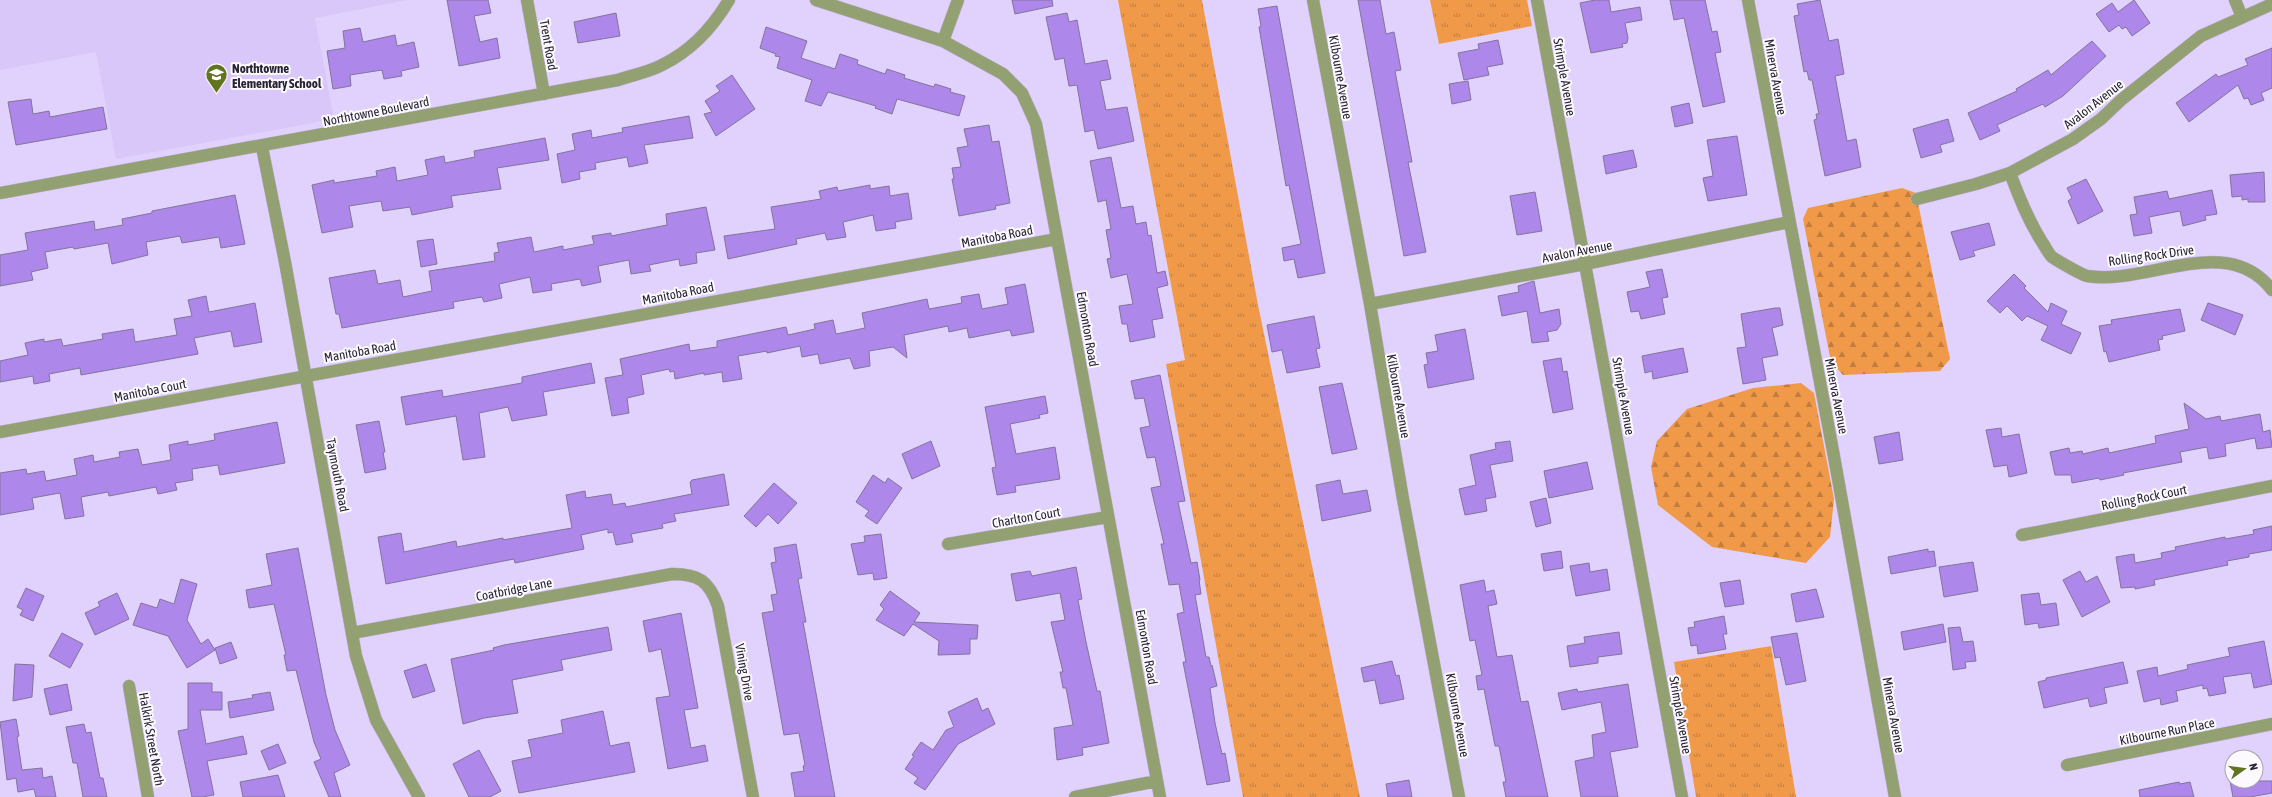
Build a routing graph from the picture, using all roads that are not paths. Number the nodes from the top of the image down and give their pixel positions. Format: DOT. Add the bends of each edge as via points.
graph roads {
  1 [pos="527,0"];
  2 [pos="729,0"];
  3 [pos="816,0"];
  4 [pos="958,0"];
  5 [pos="1313,0"];
  6 [pos="1537,0"];
  7 [pos="1748,0"];
  8 [pos="2235,0"];
  9 [pos="2272,4"];
  10 [pos="2242,17"];
  11 [pos="943,42"];
  12 [pos="544,94"];
  13 [pos="262,147"];
  14 [pos="2010,173"];
  15 [pos="0,194"];
  16 [pos="1917,199"];
  17 [pos="1789,222"];
  18 [pos="1057,239"];
  19 [pos="1585,264"];
  20 [pos="2272,290"];
  21 [pos="1370,304"];
  22 [pos="304,375"];
  23 [pos="0,432"];
  24 [pos="2272,486"];
  25 [pos="1108,517"];
  26 [pos="2022,535"];
  27 [pos="948,544"];
  28 [pos="681,574"];
  29 [pos="352,634"];
  30 [pos="129,686"];
  31 [pos="2272,724"];
  32 [pos="2067,765"];
  33 [pos="1157,781"];
  34 [pos="148,797"];
  35 [pos="419,797"];
  36 [pos="753,797"];
  37 [pos="1075,797"];
  38 [pos="1160,797"];
  39 [pos="1459,797"];
  40 [pos="1682,797"];
  41 [pos="1895,797"];
  1 -- 12 [label="street, Trent Road"];
  2 -- 12 [label="street, Northtowne Boulevard" via="719,17 689,49 662,65 618,80"];
  3 -- 11 [label="street, Edmonton Road"];
  4 -- 11 [label="street"];
  5 -- 21 [label="street, Kilbourne Avenue"];
  6 -- 19 [label="street, Strimple Avenue"];
  7 -- 17 [label="street, Minerva Avenue"];
  8 -- 10 [label="street"];
  9 -- 10 [label="street, Avalon Avenue"];
  10 -- 14 [label="street, Avalon Avenue" via="2201,36 2101,119 2073,138"];
  11 -- 18 [label="street, Edmonton Road" via="1003,74 1022,93 1036,124"];
  12 -- 13 [label="street, Northtowne Boulevard"];
  13 -- 15 [label="street, Northtowne Boulevard"];
  13 -- 22 [label="street, Taymouth Road"];
  14 -- 16 [label="street, Avalon Avenue" via="1961,189"];
  14 -- 20 [label="street, Rolling Rock Drive" via="2030,222 2051,256 2086,276 2126,275 2198,262 2233,263 2264,279"];
  17 -- 19 [label="street, Avalon Avenue"];
  17 -- 41 [label="street, Minerva Avenue"];
  18 -- 22 [label="street, Manitoba Road"];
  18 -- 25 [label="street, Edmonton Road"];
  19 -- 21 [label="street, Avalon Avenue"];
  19 -- 40 [label="street, Strimple Avenue"];
  21 -- 39 [label="street, Kilbourne Avenue" via="1402,499"];
  22 -- 23 [label="street, Manitoba Court"];
  22 -- 29 [label="street, Taymouth Road"];
  24 -- 26 [label="street, Rolling Rock Court"];
  25 -- 27 [label="street, Charlton Court"];
  25 -- 33 [label="street, Edmonton Road"];
  28 -- 29 [label="street, Coatbridge Lane"];
  28 -- 36 [label="street, Vining Drive" via="689,574 703,581 713,592 718,606"];
  29 -- 35 [label="street, Taymouth Road" via="365,689 376,720"];
  30 -- 34 [label="street, Halkirk Street North"];
  31 -- 32 [label="street, Kilbourne Run Place"];
  33 -- 37 [label="street"];
  33 -- 38 [label="street, Edmonton Road"];
}
